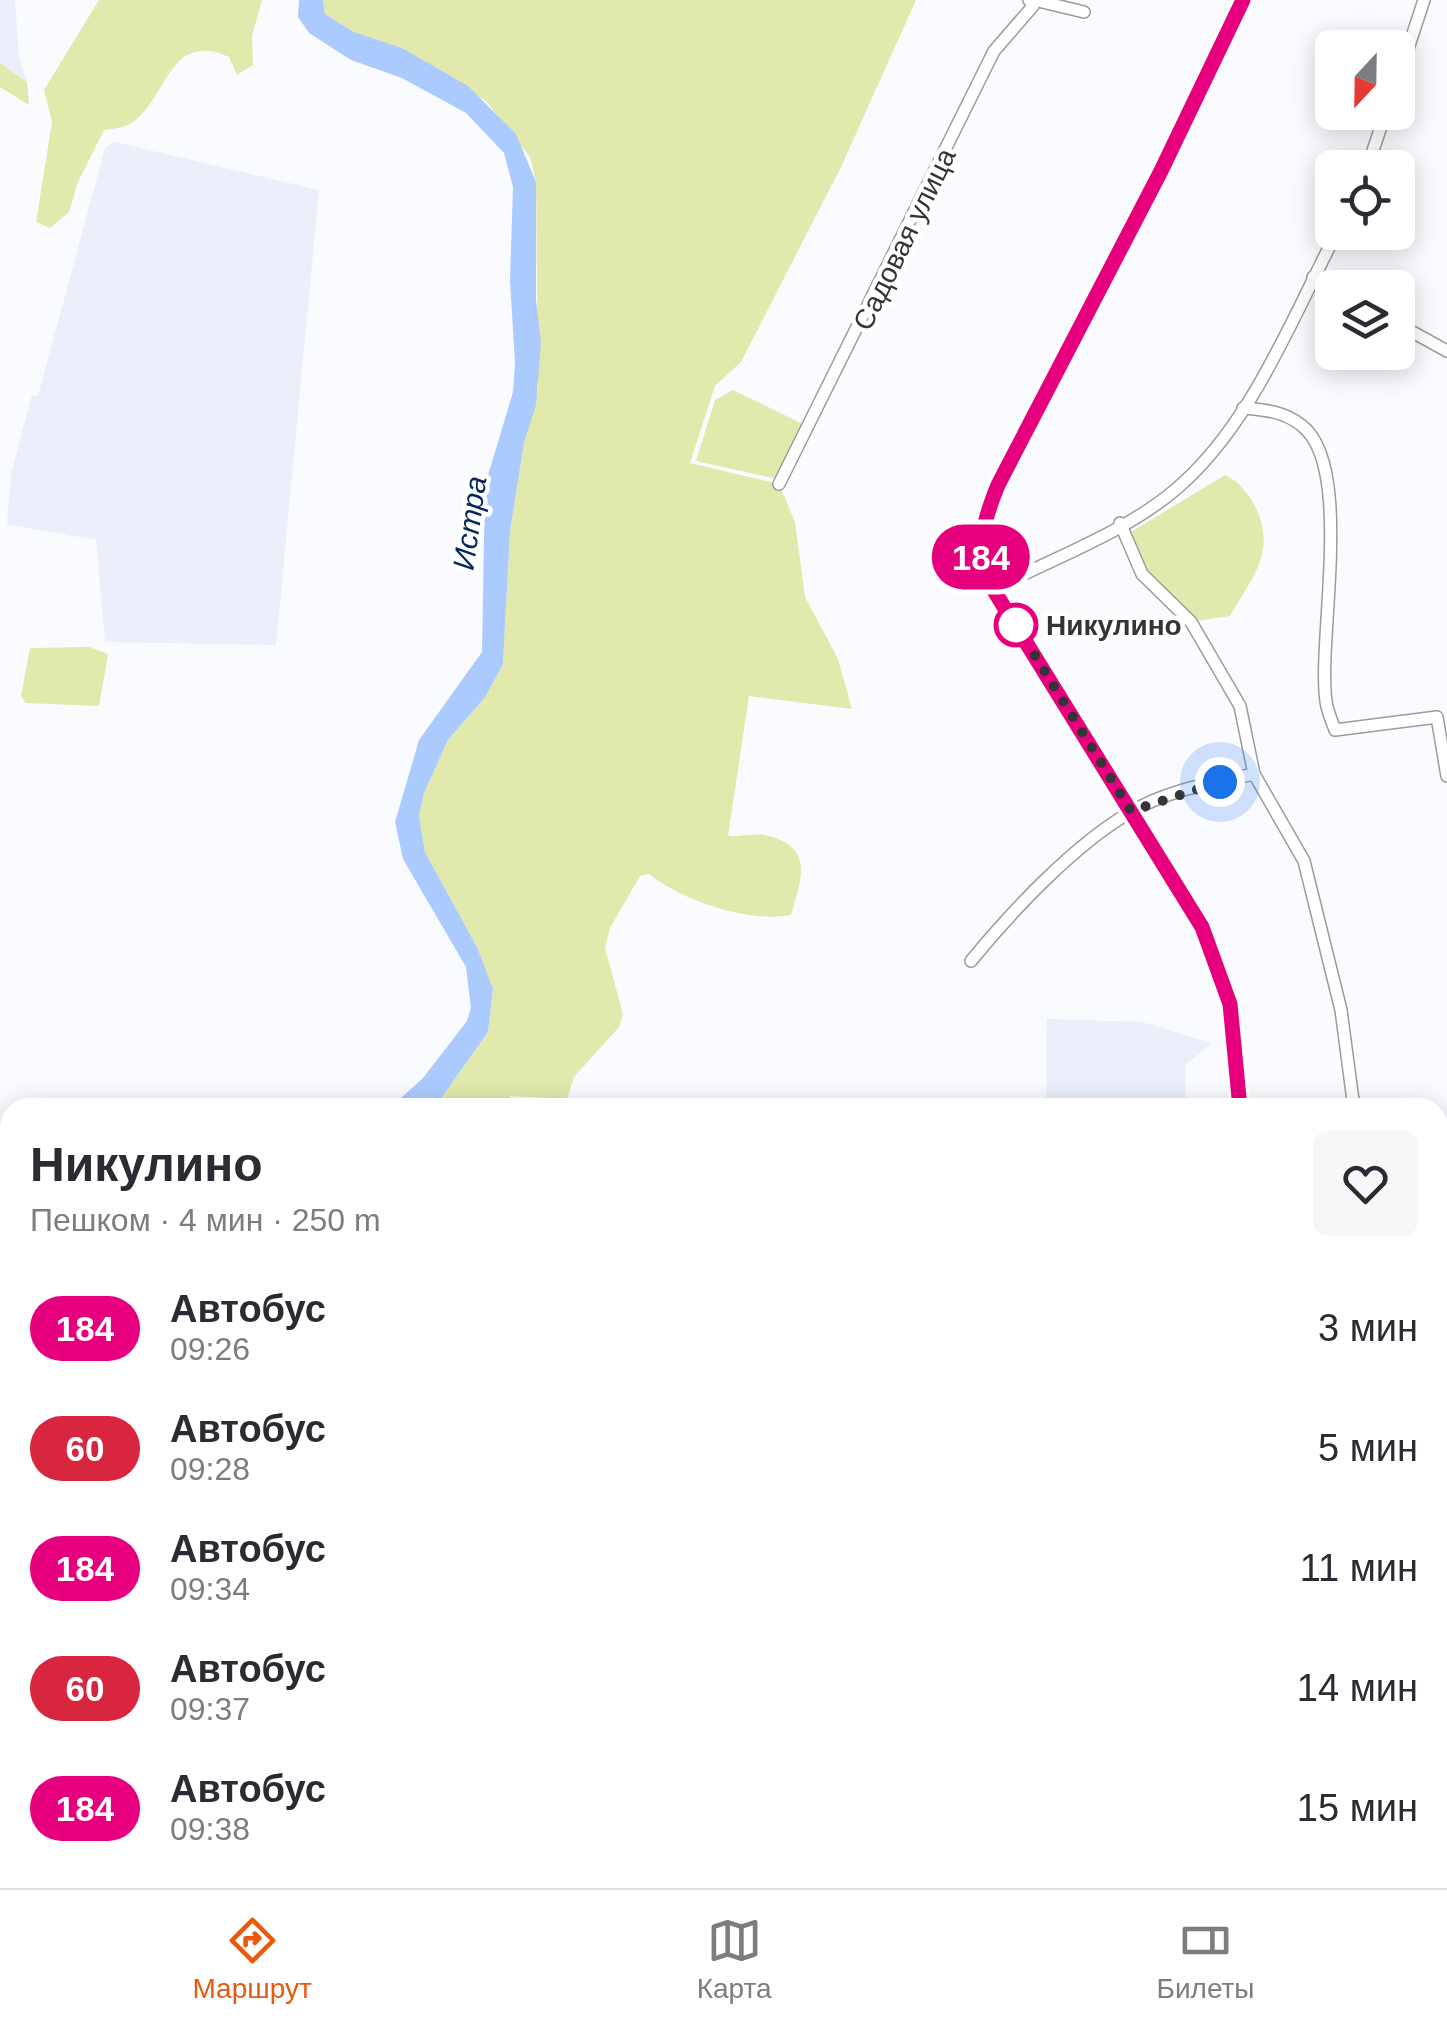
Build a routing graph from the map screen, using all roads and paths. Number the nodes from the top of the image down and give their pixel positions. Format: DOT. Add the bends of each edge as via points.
graph roads {
  1 [pos="1032,0"];
  2 [pos="1243,0"];
  3 [pos="1424,0"];
  4 [pos="1084,12"];
  5 [pos="1414,30"];
  6 [pos="1327,250"];
  7 [pos="1313,277"];
  8 [pos="1415,333"];
  9 [pos="1447,351"];
  10 [pos="1243,408"];
  11 [pos="780,484"];
  12 [pos="1120,524"];
  13 [pos="993,589"];
  14 [pos="1254,774"];
  15 [pos="1447,776"];
  16 [pos="1131,811"];
  17 [pos="972,962"];
  18 [pos="1239,1098"];
  19 [pos="1353,1098"];
  1 -- 4 [label="street"];
  1 -- 11 [label="street, Садовая улица" via="1029,14 994,51"];
  2 -- 13 [label="main road" via="998,485 980,534 982,566"];
  3 -- 5 [label="street"];
  6 -- 7 [label="street"];
  7 -- 10 [label="street"];
  8 -- 9 [label="street"];
  10 -- 12 [label="street" via="1184,482"];
  10 -- 15 [label="street" via="1275,410 1304,426 1320,449 1334,552 1326,702 1336,730 1437,718"];
  12 -- 13 [label="street"];
  12 -- 14 [label="street" via="1142,574 1192,622 1240,706"];
  13 -- 16 [label="main road"];
  14 -- 16 [label="street" via="1186,789"];
  14 -- 19 [label="street" via="1304,861 1341,1010"];
  16 -- 17 [label="street" via="1040,888"];
  16 -- 18 [label="main road" via="1218,962"];
}
